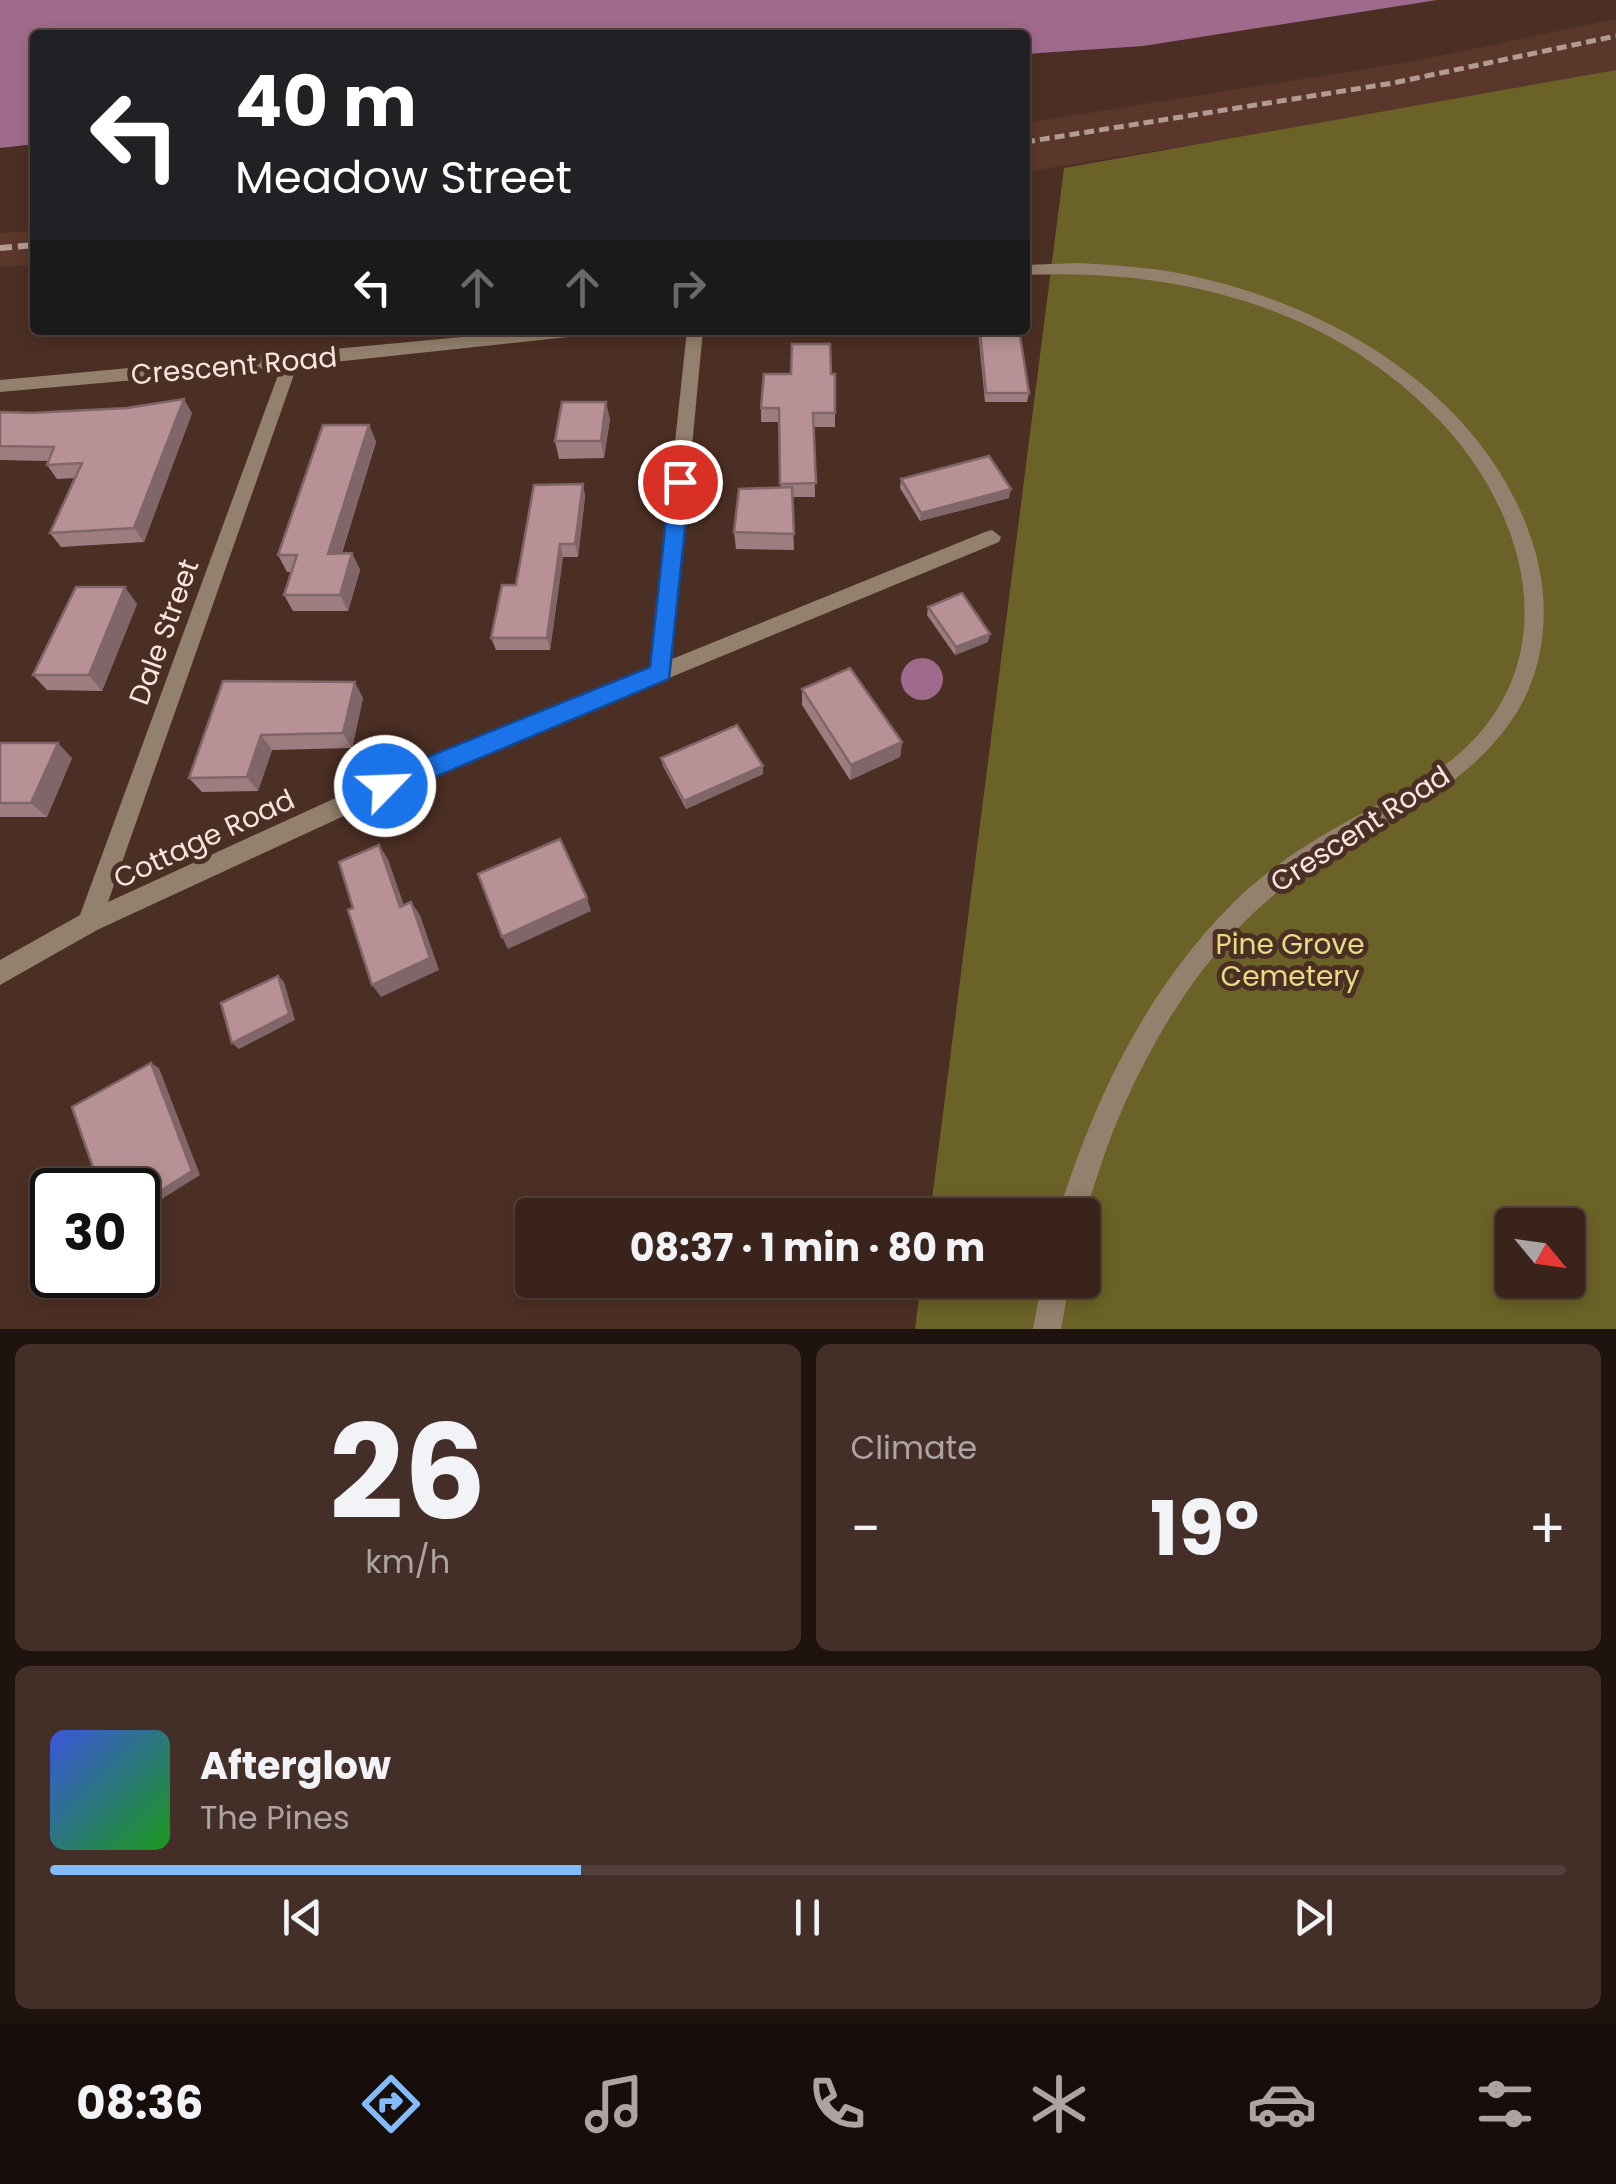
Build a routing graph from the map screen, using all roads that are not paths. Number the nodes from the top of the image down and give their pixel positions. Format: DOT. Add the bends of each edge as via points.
graph roads {
  1 [pos="1030,270"];
  2 [pos="541,335"];
  3 [pos="695,335"];
  4 [pos="291,362"];
  5 [pos="0,386"];
  6 [pos="992,537"];
  7 [pos="661,672"];
  8 [pos="89,922"];
  9 [pos="0,973"];
  10 [pos="1076,1198"];
  11 [pos="1053,1298"];
  12 [pos="1047,1329"];
  1 -- 10 [label="street, Crescent Road" via="1106,268 1222,288 1296,314 1366,350 1428,398 1479,454 1518,518 1536,586 1529,656 1499,724 1438,781 1270,884 1198,956 1136,1050"];
  2 -- 4 [label="street, Crescent Road"];
  3 -- 7 [label="street"];
  4 -- 5 [label="street, Crescent Road"];
  4 -- 8 [label="street, Dale Street"];
  6 -- 7 [label="street, Cottage Road"];
  7 -- 8 [label="street, Cottage Road" via="418,771"];
  8 -- 9 [label="street, Cottage Road"];
  11 -- 12 [label="street"];
}
